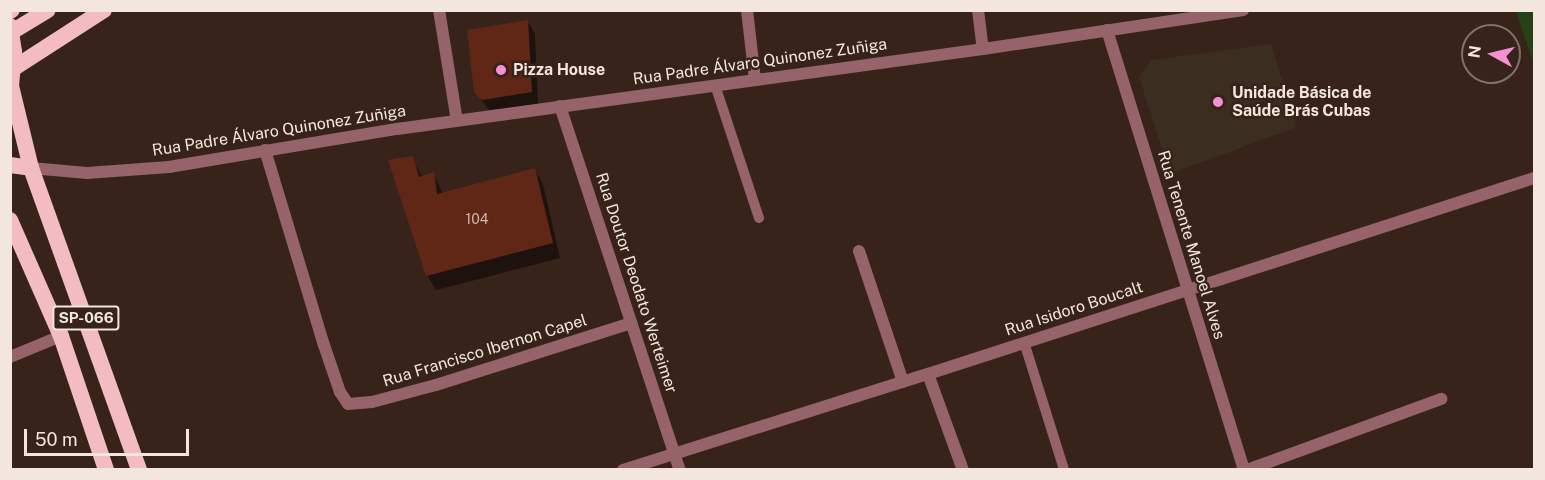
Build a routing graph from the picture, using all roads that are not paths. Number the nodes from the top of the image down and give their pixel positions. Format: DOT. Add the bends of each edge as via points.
graph roads {
  1 [pos="48,10"];
  2 [pos="104,10"];
  3 [pos="439,10"];
  4 [pos="747,10"];
  5 [pos="978,10"];
  6 [pos="1243,10"];
  7 [pos="1216,12"];
  8 [pos="1163,16"];
  9 [pos="10,26"];
  10 [pos="1107,30"];
  11 [pos="10,33"];
  12 [pos="983,49"];
  13 [pos="14,68"];
  14 [pos="755,80"];
  15 [pos="715,85"];
  16 [pos="11,86"];
  17 [pos="560,106"];
  18 [pos="457,121"];
  19 [pos="265,150"];
  20 [pos="10,165"];
  21 [pos="31,168"];
  22 [pos="1534,178"];
  23 [pos="759,218"];
  24 [pos="10,220"];
  25 [pos="859,251"];
  26 [pos="1187,290"];
  27 [pos="631,323"];
  28 [pos="61,336"];
  29 [pos="1024,342"];
  30 [pos="10,357"];
  31 [pos="928,374"];
  32 [pos="903,382"];
  33 [pos="1441,399"];
  34 [pos="675,452"];
  35 [pos="106,470"];
  36 [pos="138,470"];
  37 [pos="623,470"];
  38 [pos="680,470"];
  39 [pos="963,470"];
  40 [pos="1064,470"];
  41 [pos="1246,470"];
  1 -- 11 [label="highway, bridge"];
  2 -- 13 [label="highway"];
  3 -- 18 [label="street"];
  4 -- 14 [label="street"];
  5 -- 12 [label="street"];
  6 -- 7 [label="street, Rua Padre Álvaro Quinonez Zuñiga"];
  7 -- 8 [label="street, Rua Padre Álvaro Quinonez Zuñiga"];
  8 -- 10 [label="street, Rua Padre Álvaro Quinonez Zuñiga"];
  9 -- 13 [label="highway, SP-066"];
  10 -- 12 [label="street, Rua Padre Álvaro Quinonez Zuñiga"];
  10 -- 26 [label="street, Rua Tenente Manoel Alves"];
  12 -- 14 [label="street, Rua Padre Álvaro Quinonez Zuñiga"];
  13 -- 16 [label="highway, SP-066"];
  14 -- 15 [label="street, Rua Padre Álvaro Quinonez Zuñiga"];
  15 -- 17 [label="street, Rua Padre Álvaro Quinonez Zuñiga"];
  15 -- 23 [label="lane"];
  16 -- 21 [label="highway, SP-066"];
  17 -- 18 [label="street, Rua Padre Álvaro Quinonez Zuñiga"];
  17 -- 27 [label="street, Rua Doutor Deodato Werteimer"];
  18 -- 19 [label="street, Rua Padre Álvaro Quinonez Zuñiga"];
  19 -- 21 [label="street, Rua Padre Álvaro Quinonez Zuñiga" via="130,170 87,173"];
  19 -- 27 [label="street, Rua Francisco Ibernon Capel" via="324,345 348,404 372,402 436,385"];
  20 -- 21 [label="highway"];
  21 -- 36 [label="highway, SP-066"];
  22 -- 26 [label="street, Rua Isidoro Boucalt"];
  24 -- 28 [label="highway, SP-066"];
  25 -- 32 [label="street"];
  26 -- 29 [label="street, Rua Isidoro Boucalt"];
  26 -- 41 [label="street, Rua Tenente Manoel Alves"];
  27 -- 34 [label="street, Rua Doutor Deodato Werteimer"];
  28 -- 30 [label="street"];
  28 -- 35 [label="highway, SP-066"];
  29 -- 31 [label="street, Rua Isidoro Boucalt"];
  29 -- 40 [label="lane"];
  31 -- 32 [label="street, Rua Isidoro Boucalt"];
  31 -- 39 [label="street"];
  32 -- 34 [label="street, Rua Isidoro Boucalt"];
  33 -- 41 [label="street"];
  34 -- 37 [label="street, Rua Isidoro Boucalt"];
  34 -- 38 [label="street, Rua Doutor Deodato Werteimer"];
}
